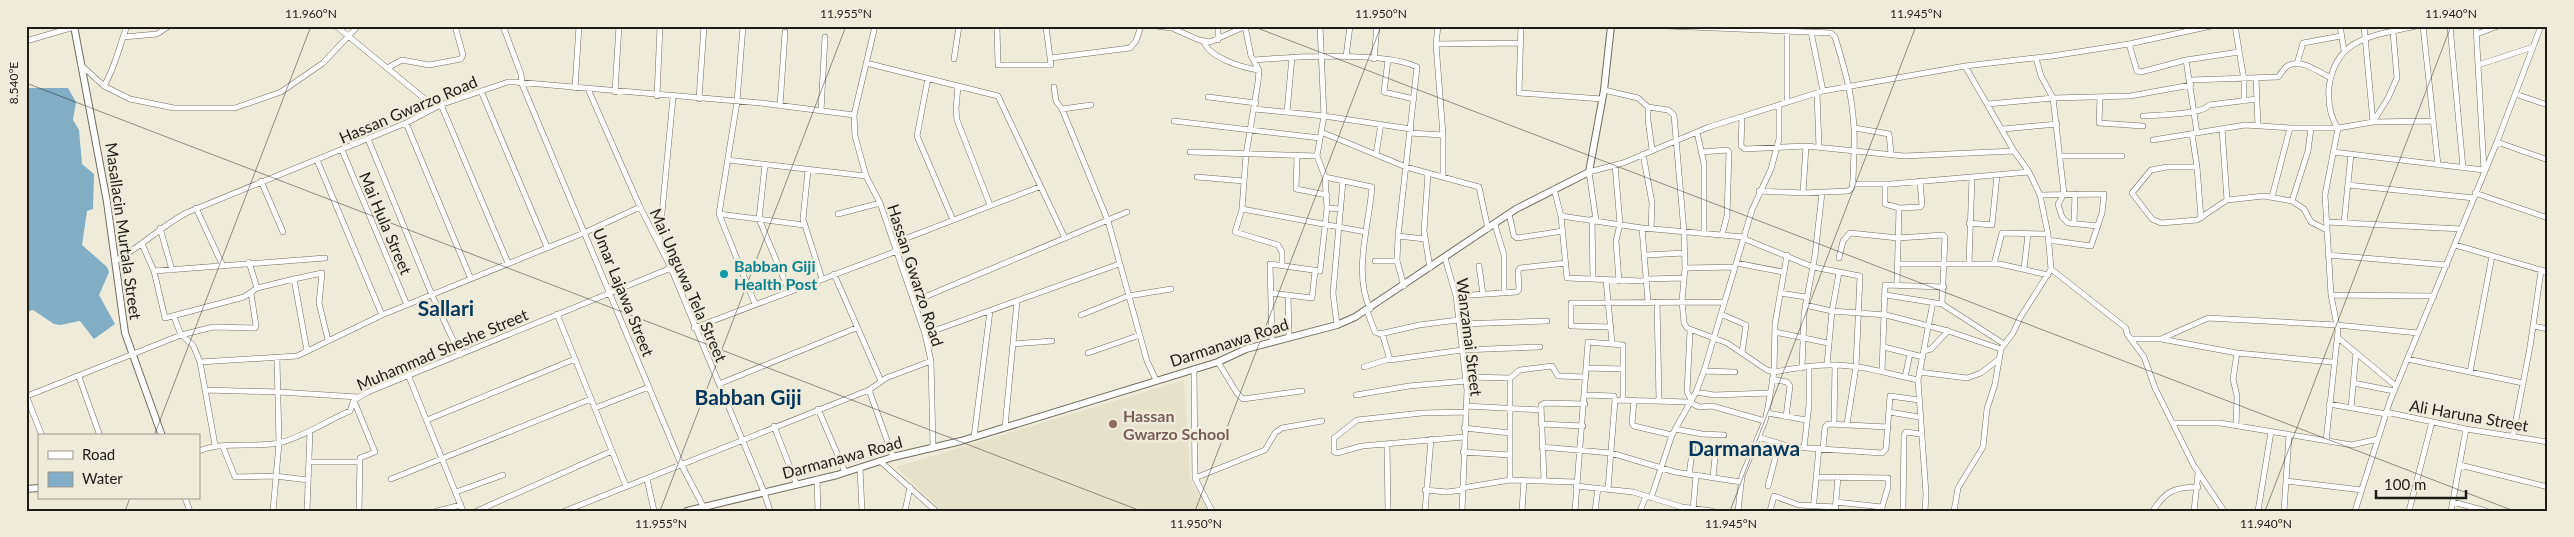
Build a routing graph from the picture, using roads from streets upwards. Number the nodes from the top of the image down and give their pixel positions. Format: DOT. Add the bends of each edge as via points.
graph roads {
  1 [pos="74,26"];
  2 [pos="127,26"];
  3 [pos="169,26"];
  4 [pos="336,26"];
  5 [pos="358,26"];
  6 [pos="455,26"];
  7 [pos="503,26"];
  8 [pos="579,26"];
  9 [pos="619,26"];
  10 [pos="660,26"];
  11 [pos="704,26"];
  12 [pos="743,26"];
  13 [pos="875,26"];
  14 [pos="959,26"];
  15 [pos="989,26"];
  16 [pos="1047,26"];
  17 [pos="1141,26"];
  18 [pos="1156,26"];
  19 [pos="1218,26"];
  20 [pos="1246,26"];
  21 [pos="1320,26"];
  22 [pos="1350,26"];
  23 [pos="1377,26"];
  24 [pos="1438,26"];
  25 [pos="1521,26"];
  26 [pos="1611,26"];
  27 [pos="1667,26"];
  28 [pos="2211,26"];
  29 [pos="2235,26"];
  30 [pos="2340,26"];
  31 [pos="2364,26"];
  32 [pos="2416,26"];
  33 [pos="2422,26"];
  34 [pos="2450,26"];
  35 [pos="2476,26"];
  36 [pos="2498,26"];
  37 [pos="2541,26"];
  38 [pos="997,27"];
  39 [pos="1164,27"];
  40 [pos="1787,30"];
  41 [pos="785,32"];
  42 [pos="1811,32"];
  43 [pos="2393,32"];
  44 [pos="2477,34"];
  45 [pos="348,36"];
  46 [pos="2341,36"];
  47 [pos="123,37"];
  48 [pos="826,37"];
  49 [pos="2366,38"];
  50 [pos="1218,40"];
  51 [pos="26,41"];
  52 [pos="1204,42"];
  53 [pos="1520,43"];
  54 [pos="1436,44"];
  55 [pos="2129,44"];
  56 [pos="2533,47"];
  57 [pos="2344,50"];
  58 [pos="2239,52"];
  59 [pos="1292,57"];
  60 [pos="1322,57"];
  61 [pos="1051,58"];
  62 [pos="1346,58"];
  63 [pos="2036,58"];
  64 [pos="954,59"];
  65 [pos="1374,59"];
  66 [pos="1255,60"];
  67 [pos="1388,60"];
  68 [pos="2186,60"];
  69 [pos="866,63"];
  70 [pos="2297,64"];
  71 [pos="81,65"];
  72 [pos="2478,65"];
  73 [pos="1965,66"];
  74 [pos="389,67"];
  75 [pos="1259,70"];
  76 [pos="928,78"];
  77 [pos="2256,78"];
  78 [pos="2331,78"];
  79 [pos="2244,80"];
  80 [pos="2190,83"];
  81 [pos="522,84"];
  82 [pos="104,86"];
  83 [pos="958,86"];
  84 [pos="1850,86"];
  85 [pos="1054,87"];
  86 [pos="575,88"];
  87 [pos="588,89"];
  88 [pos="1604,90"];
  89 [pos="481,91"];
  90 [pos="615,92"];
  91 [pos="1820,92"];
  92 [pos="2514,94"];
  93 [pos="657,96"];
  94 [pos="1208,97"];
  95 [pos="673,98"];
  96 [pos="2053,98"];
  97 [pos="2100,98"];
  98 [pos="699,99"];
  99 [pos="1414,99"];
  100 [pos="1602,99"];
  101 [pos="2257,99"];
  102 [pos="2244,100"];
  103 [pos="738,102"];
  104 [pos="1787,102"];
  105 [pos="1256,103"];
  106 [pos="1988,104"];
  107 [pos="440,105"];
  108 [pos="1091,105"];
  109 [pos="1779,105"];
  110 [pos="2548,105"];
  111 [pos="780,106"];
  112 [pos="1648,107"];
  113 [pos="1062,109"];
  114 [pos="1254,109"];
  115 [pos="821,111"];
  116 [pos="2194,111"];
  117 [pos="1287,112"];
  118 [pos="854,115"];
  119 [pos="1324,116"];
  120 [pos="2144,116"];
  121 [pos="1742,118"];
  122 [pos="1174,121"];
  123 [pos="2434,121"];
  124 [pos="2373,122"];
  125 [pos="406,123"];
  126 [pos="1381,124"];
  127 [pos="2057,124"];
  128 [pos="2143,126"];
  129 [pos="2258,126"];
  130 [pos="1855,128"];
  131 [pos="2290,128"];
  132 [pos="2311,128"];
  133 [pos="2338,128"];
  134 [pos="2003,129"];
  135 [pos="2222,129"];
  136 [pos="1250,131"];
  137 [pos="1410,131"];
  138 [pos="1697,132"];
  139 [pos="2194,134"];
  140 [pos="1321,135"];
  141 [pos="1443,135"];
  142 [pos="368,139"];
  143 [pos="1677,140"];
  144 [pos="2153,140"];
  145 [pos="2497,142"];
  146 [pos="1806,146"];
  147 [pos="1777,147"];
  148 [pos="1819,147"];
  149 [pos="342,150"];
  150 [pos="1652,150"];
  151 [pos="2014,151"];
  152 [pos="1190,152"];
  153 [pos="1702,152"];
  154 [pos="1854,152"];
  155 [pos="2333,152"];
  156 [pos="1376,154"];
  157 [pos="1643,154"];
  158 [pos="1891,154"];
  159 [pos="2351,154"];
  160 [pos="1246,155"];
  161 [pos="1297,156"];
  162 [pos="1317,156"];
  163 [pos="2061,156"];
  164 [pos="2122,156"];
  165 [pos="317,160"];
  166 [pos="728,160"];
  167 [pos="2548,160"];
  168 [pos="765,164"];
  169 [pos="2438,165"];
  170 [pos="1615,166"];
  171 [pos="1406,167"];
  172 [pos="2198,167"];
  173 [pos="2463,168"];
  174 [pos="808,170"];
  175 [pos="2484,170"];
  176 [pos="1589,172"];
  177 [pos="2029,172"];
  178 [pos="1428,173"];
  179 [pos="1997,174"];
  180 [pos="866,176"];
  181 [pos="1197,177"];
  182 [pos="1325,177"];
  183 [pos="1443,177"];
  184 [pos="1972,177"];
  185 [pos="261,181"];
  186 [pos="1244,181"];
  187 [pos="1343,181"];
  188 [pos="1920,181"];
  189 [pos="1853,184"];
  190 [pos="1885,184"];
  191 [pos="2348,185"];
  192 [pos="1039,187"];
  193 [pos="1554,188"];
  194 [pos="1759,191"];
  195 [pos="1802,193"];
  196 [pos="1822,193"];
  197 [pos="2064,194"];
  198 [pos="2075,194"];
  199 [pos="1327,195"];
  200 [pos="2040,195"];
  201 [pos="2475,195"];
  202 [pos="2272,197"];
  203 [pos="2227,200"];
  204 [pos="2292,201"];
  205 [pos="880,203"];
  206 [pos="990,205"];
  207 [pos="640,207"];
  208 [pos="196,208"];
  209 [pos="1327,208"];
  210 [pos="1899,208"];
  211 [pos="1242,209"];
  212 [pos="1341,209"];
  213 [pos="1128,212"];
  214 [pos="719,214"];
  215 [pos="838,214"];
  216 [pos="1509,214"];
  217 [pos="1561,216"];
  218 [pos="2201,218"];
  219 [pos="2548,218"];
  220 [pos="759,219"];
  221 [pos="1594,219"];
  222 [pos="953,220"];
  223 [pos="1108,221"];
  224 [pos="2327,222"];
  225 [pos="1969,223"];
  226 [pos="2074,223"];
  227 [pos="2344,223"];
  228 [pos="1495,224"];
  229 [pos="1620,224"];
  230 [pos="804,225"];
  231 [pos="1324,226"];
  232 [pos="2098,226"];
  233 [pos="160,228"];
  234 [pos="1642,228"];
  235 [pos="2461,228"];
  236 [pos="1339,229"];
  237 [pos="1488,229"];
  238 [pos="1651,229"];
  239 [pos="2327,230"];
  240 [pos="1563,231"];
  241 [pos="283,232"];
  242 [pos="586,232"];
  243 [pos="1366,232"];
  244 [pos="1684,232"];
  245 [pos="1704,234"];
  246 [pos="2028,234"];
  247 [pos="1722,235"];
  248 [pos="1398,236"];
  249 [pos="1744,237"];
  250 [pos="2048,237"];
  251 [pos="1065,238"];
  252 [pos="1898,238"];
  253 [pos="1425,239"];
  254 [pos="894,242"];
  255 [pos="142,244"];
  256 [pos="659,245"];
  257 [pos="2455,245"];
  258 [pos="547,247"];
  259 [pos="896,251"];
  260 [pos="1684,253"];
  261 [pos="1646,255"];
  262 [pos="1787,255"];
  263 [pos="2328,255"];
  264 [pos="2492,256"];
  265 [pos="325,258"];
  266 [pos="1445,258"];
  267 [pos="1838,258"];
  268 [pos="115,261"];
  269 [pos="1375,261"];
  270 [pos="1398,261"];
  271 [pos="249,262"];
  272 [pos="508,263"];
  273 [pos="1566,263"];
  274 [pos="222,264"];
  275 [pos="1119,264"];
  276 [pos="1898,264"];
  277 [pos="1944,264"];
  278 [pos="1969,264"];
  279 [pos="1994,264"];
  280 [pos="1282,265"];
  281 [pos="1736,265"];
  282 [pos="2447,265"];
  283 [pos="1479,266"];
  284 [pos="1813,267"];
  285 [pos="671,268"];
  286 [pos="1430,268"];
  287 [pos="1685,268"];
  288 [pos="2051,269"];
  289 [pos="172,270"];
  290 [pos="2024,270"];
  291 [pos="154,271"];
  292 [pos="1315,271"];
  293 [pos="2541,271"];
  294 [pos="1783,272"];
  295 [pos="2548,272"];
  296 [pos="1840,273"];
  297 [pos="834,274"];
  298 [pos="2048,275"];
  299 [pos="470,278"];
  300 [pos="1593,278"];
  301 [pos="1684,278"];
  302 [pos="294,279"];
  303 [pos="822,279"];
  304 [pos="1647,279"];
  305 [pos="1606,280"];
  306 [pos="1619,281"];
  307 [pos="1897,284"];
  308 [pos="1404,286"];
  309 [pos="1944,287"];
  310 [pos="257,288"];
  311 [pos="1171,289"];
  312 [pos="610,291"];
  313 [pos="789,292"];
  314 [pos="1780,292"];
  315 [pos="251,293"];
  316 [pos="1504,293"];
  317 [pos="1271,294"];
  318 [pos="1483,294"];
  319 [pos="432,295"];
  320 [pos="1288,295"];
  321 [pos="1886,295"];
  322 [pos="2331,295"];
  323 [pos="1128,296"];
  324 [pos="1456,296"];
  325 [pos="2434,296"];
  326 [pos="1806,297"];
  327 [pos="915,301"];
  328 [pos="1017,301"];
  329 [pos="1682,301"];
  330 [pos="1608,302"];
  331 [pos="1648,302"];
  332 [pos="1657,302"];
  333 [pos="1724,302"];
  334 [pos="1933,302"];
  335 [pos="755,304"];
  336 [pos="1942,304"];
  337 [pos="407,305"];
  338 [pos="1805,305"];
  339 [pos="1369,310"];
  340 [pos="990,311"];
  341 [pos="1832,311"];
  342 [pos="1857,312"];
  343 [pos="556,314"];
  344 [pos="1721,314"];
  345 [pos="382,315"];
  346 [pos="1886,315"];
  347 [pos="1081,316"];
  348 [pos="174,318"];
  349 [pos="1547,321"];
  350 [pos="1458,322"];
  351 [pos="1337,324"];
  352 [pos="2337,325"];
  353 [pos="1929,326"];
  354 [pos="2533,326"];
  355 [pos="1611,327"];
  356 [pos="694,328"];
  357 [pos="856,328"];
  358 [pos="2548,330"];
  359 [pos="1690,331"];
  360 [pos="1948,331"];
  361 [pos="1382,332"];
  362 [pos="1775,332"];
  363 [pos="2418,333"];
  364 [pos="925,334"];
  365 [pos="180,335"];
  366 [pos="1140,335"];
  367 [pos="1290,337"];
  368 [pos="1802,337"];
  369 [pos="2338,338"];
  370 [pos="1714,339"];
  371 [pos="2132,339"];
  372 [pos="2161,339"];
  373 [pos="328,340"];
  374 [pos="1052,341"];
  375 [pos="1272,342"];
  376 [pos="1612,343"];
  377 [pos="1828,343"];
  378 [pos="1013,344"];
  379 [pos="2003,346"];
  380 [pos="1540,347"];
  381 [pos="1884,347"];
  382 [pos="1462,350"];
  383 [pos="308,351"];
  384 [pos="1088,353"];
  385 [pos="1742,353"];
  386 [pos="2237,353"];
  387 [pos="2356,353"];
  388 [pos="1910,354"];
  389 [pos="1924,354"];
  390 [pos="131,355"];
  391 [pos="460,355"];
  392 [pos="277,358"];
  393 [pos="575,358"];
  394 [pos="1389,359"];
  395 [pos="2000,359"];
  396 [pos="2407,359"];
  397 [pos="931,361"];
  398 [pos="1221,361"];
  399 [pos="200,362"];
  400 [pos="2332,362"];
  401 [pos="1827,365"];
  402 [pos="1835,365"];
  403 [pos="1364,367"];
  404 [pos="1809,367"];
  405 [pos="1856,367"];
  406 [pos="1194,368"];
  407 [pos="1586,368"];
  408 [pos="1802,368"];
  409 [pos="1623,369"];
  410 [pos="1704,371"];
  411 [pos="1735,372"];
  412 [pos="1774,372"];
  413 [pos="1882,372"];
  414 [pos="1919,372"];
  415 [pos="2470,372"];
  416 [pos="79,376"];
  417 [pos="409,377"];
  418 [pos="1586,377"];
  419 [pos="1905,377"];
  420 [pos="1510,378"];
  421 [pos="1465,379"];
  422 [pos="1772,379"];
  423 [pos="1156,380"];
  424 [pos="1918,380"];
  425 [pos="881,381"];
  426 [pos="2353,383"];
  427 [pos="2523,383"];
  428 [pos="719,384"];
  429 [pos="649,387"];
  430 [pos="2395,388"];
  431 [pos="205,390"];
  432 [pos="869,390"];
  433 [pos="1302,391"];
  434 [pos="279,392"];
  435 [pos="1696,392"];
  436 [pos="1770,393"];
  437 [pos="1356,395"];
  438 [pos="1585,395"];
  439 [pos="27,396"];
  440 [pos="356,399"];
  441 [pos="591,399"];
  442 [pos="1615,400"];
  443 [pos="1623,400"];
  444 [pos="1634,400"];
  445 [pos="1659,400"];
  446 [pos="1690,400"];
  447 [pos="1919,400"];
  448 [pos="1585,404"];
  449 [pos="2329,404"];
  450 [pos="28,407"];
  451 [pos="595,408"];
  452 [pos="2351,408"];
  453 [pos="818,409"];
  454 [pos="1466,409"];
  455 [pos="1510,410"];
  456 [pos="1541,410"];
  457 [pos="1888,412"];
  458 [pos="1767,413"];
  459 [pos="2386,413"];
  460 [pos="1786,416"];
  461 [pos="1919,417"];
  462 [pos="427,420"];
  463 [pos="1806,420"];
  464 [pos="1322,421"];
  465 [pos="1765,421"];
  466 [pos="2432,422"];
  467 [pos="2173,423"];
  468 [pos="1541,424"];
  469 [pos="1834,424"];
  470 [pos="1847,424"];
  471 [pos="774,426"];
  472 [pos="1005,426"];
  473 [pos="1583,426"];
  474 [pos="2236,426"];
  475 [pos="1888,427"];
  476 [pos="1464,428"];
  477 [pos="1675,429"];
  478 [pos="2466,429"];
  479 [pos="310,431"];
  480 [pos="2271,432"];
  481 [pos="1510,433"];
  482 [pos="41,434"];
  483 [pos="99,434"];
  484 [pos="161,434"];
  485 [pos="1724,434"];
  486 [pos="1920,434"];
  487 [pos="1672,435"];
  488 [pos="2513,435"];
  489 [pos="2290,436"];
  490 [pos="974,437"];
  491 [pos="1464,437"];
  492 [pos="1758,437"];
  493 [pos="742,439"];
  494 [pos="1431,439"];
  495 [pos="2378,439"];
  496 [pos="2326,441"];
  497 [pos="2548,442"];
  498 [pos="279,443"];
  499 [pos="1779,444"];
  500 [pos="215,445"];
  501 [pos="1387,445"];
  502 [pos="1693,446"];
  503 [pos="224,447"];
  504 [pos="1542,447"];
  505 [pos="1716,447"];
  506 [pos="933,448"];
  507 [pos="1804,448"];
  508 [pos="1821,448"];
  509 [pos="1580,450"];
  510 [pos="200,451"];
  511 [pos="612,451"];
  512 [pos="1463,452"];
  513 [pos="1611,453"];
  514 [pos="1510,456"];
  515 [pos="893,457"];
  516 [pos="442,458"];
  517 [pos="880,461"];
  518 [pos="309,462"];
  519 [pos="359,462"];
  520 [pos="681,464"];
  521 [pos="2460,466"];
  522 [pos="1661,467"];
  523 [pos="860,468"];
  524 [pos="845,472"];
  525 [pos="2198,473"];
  526 [pos="503,475"];
  527 [pos="1689,475"];
  528 [pos="1696,475"];
  529 [pos="275,476"];
  530 [pos="1713,477"];
  531 [pos="1817,477"];
  532 [pos="1838,477"];
  533 [pos="1195,478"];
  534 [pos="390,479"];
  535 [pos="647,479"];
  536 [pos="818,479"];
  537 [pos="308,480"];
  538 [pos="1510,480"];
  539 [pos="1524,480"];
  540 [pos="1544,480"];
  541 [pos="2286,480"];
  542 [pos="1741,482"];
  543 [pos="796,483"];
  544 [pos="1577,484"];
  545 [pos="626,486"];
  546 [pos="910,486"];
  547 [pos="1768,486"];
  548 [pos="2198,487"];
  549 [pos="2548,487"];
  550 [pos="1598,488"];
  551 [pos="1462,489"];
  552 [pos="1608,489"];
  553 [pos="1425,490"];
  554 [pos="2362,490"];
  555 [pos="456,492"];
  556 [pos="764,492"];
  557 [pos="1649,497"];
  558 [pos="2453,502"];
  559 [pos="461,504"];
  560 [pos="1836,507"];
  561 [pos="704,508"];
  562 [pos="1813,508"];
  563 [pos="1881,509"];
  564 [pos="1693,510"];
  565 [pos="273,511"];
  566 [pos="307,511"];
  567 [pos="359,511"];
  568 [pos="437,511"];
  569 [pos="463,511"];
  570 [pos="477,511"];
  571 [pos="565,511"];
  572 [pos="654,511"];
  573 [pos="687,511"];
  574 [pos="770,511"];
  575 [pos="818,511"];
  576 [pos="862,511"];
  577 [pos="905,511"];
  578 [pos="936,511"];
  579 [pos="1212,511"];
  580 [pos="1388,511"];
  581 [pos="1425,511"];
  582 [pos="1462,511"];
  583 [pos="1522,511"];
  584 [pos="1575,511"];
  585 [pos="1595,511"];
  586 [pos="1640,511"];
  587 [pos="1712,511"];
  588 [pos="1738,511"];
  589 [pos="1770,511"];
  590 [pos="1903,511"];
  591 [pos="1925,511"];
  592 [pos="1954,511"];
  593 [pos="2153,511"];
  594 [pos="2194,511"];
  595 [pos="2224,511"];
  596 [pos="2258,511"];
  597 [pos="2284,511"];
  598 [pos="2355,511"];
  599 [pos="2410,511"];
  600 [pos="2451,511"];
  601 [pos="2486,511"];
  1 -- 51 [label="street"];
  1 -- 71 [label="street, Masallacin Murtala Street"];
  2 -- 47 [label="street"];
  3 -- 47 [label="street" via="157,34"];
  4 -- 45 [label="street"];
  5 -- 45 [label="street"];
  6 -- 74 [label="street" via="463,54 460,59 429,65 402,60"];
  7 -- 81 [label="street, Umar Lajawa Street"];
  8 -- 86 [label="street"];
  9 -- 90 [label="street"];
  10 -- 93 [label="street"];
  11 -- 98 [label="street"];
  12 -- 103 [label="street"];
  13 -- 69 [label="street, Hassan Gwarzo Road"];
  14 -- 64 [label="street"];
  15 -- 38 [label="street"];
  16 -- 38 [label="street"];
  16 -- 61 [label="street"];
  17 -- 61 [label="street" via="1130,48"];
  18 -- 39 [label="street"];
  19 -- 50 [label="street"];
  20 -- 50 [label="street"];
  20 -- 66 [label="street" via="1251,56"];
  21 -- 60 [label="street"];
  22 -- 62 [label="street"];
  23 -- 65 [label="street"];
  24 -- 54 [label="street"];
  25 -- 53 [label="street"];
  26 -- 88 [label="street"];
  27 -- 40 [label="street"];
  28 -- 55 [label="street"];
  29 -- 58 [label="street"];
  30 -- 46 [label="street"];
  31 -- 49 [label="street"];
  32 -- 43 [label="street"];
  33 -- 123 [label="street"];
  34 -- 173 [label="street"];
  35 -- 44 [label="street"];
  36 -- 44 [label="street"];
  37 -- 56 [label="street"];
  38 -- 61 [label="street" via="998,66 1051,65"];
  39 -- 52 [label="street"];
  40 -- 42 [label="street"];
  40 -- 104 [label="street"];
  41 -- 111 [label="street"];
  42 -- 84 [label="street" via="1830,33 1835,37"];
  42 -- 91 [label="street"];
  43 -- 49 [label="street"];
  43 -- 124 [label="street" via="2397,78"];
  44 -- 72 [label="street"];
  45 -- 74 [label="street"];
  45 -- 82 [label="street" via="323,63 281,92 235,108 164,107 130,99"];
  46 -- 57 [label="street"];
  46 -- 70 [label="street" via="2303,43"];
  47 -- 82 [label="street" via="114,70"];
  48 -- 115 [label="street"];
  49 -- 57 [label="street"];
  49 -- 124 [label="street"];
  50 -- 52 [label="street"];
  52 -- 75 [label="street" via="1209,50 1234,65"];
  53 -- 54 [label="street"];
  53 -- 100 [label="street" via="1519,93"];
  54 -- 141 [label="street"];
  55 -- 63 [label="street"];
  55 -- 68 [label="street" via="2139,71"];
  56 -- 72 [label="street"];
  56 -- 92 [label="street"];
  57 -- 78 [label="street"];
  58 -- 68 [label="street"];
  58 -- 79 [label="street"];
  59 -- 60 [label="street"];
  59 -- 66 [label="street"];
  59 -- 117 [label="street"];
  60 -- 62 [label="street"];
  60 -- 119 [label="street"];
  62 -- 65 [label="street"];
  63 -- 73 [label="street"];
  63 -- 96 [label="street"];
  65 -- 67 [label="street"];
  66 -- 75 [label="street"];
  67 -- 99 [label="street" via="1417,67"];
  67 -- 99 [label="street" via="1384,92"];
  68 -- 80 [label="street"];
  69 -- 76 [label="street"];
  69 -- 118 [label="street, Hassan Gwarzo Road"];
  70 -- 77 [label="street" via="2286,66 2278,77"];
  70 -- 78 [label="street"];
  71 -- 82 [label="street"];
  71 -- 268 [label="street, Masallacin Murtala Street"];
  72 -- 175 [label="street"];
  73 -- 84 [label="street"];
  73 -- 106 [label="street"];
  74 -- 107 [label="street" via="426,100"];
  75 -- 105 [label="street"];
  76 -- 83 [label="street"];
  76 -- 222 [label="street" via="917,136"];
  77 -- 79 [label="street"];
  77 -- 101 [label="street"];
  78 -- 133 [label="street" via="2329,102 2333,122"];
  79 -- 80 [label="street"];
  79 -- 102 [label="street"];
  80 -- 97 [label="street"];
  80 -- 116 [label="street"];
  81 -- 86 [label="street, Hassan Gwarzo Road"];
  81 -- 89 [label="street, Hassan Gwarzo Road" via="508,82"];
  81 -- 242 [label="street, Umar Lajawa Street"];
  83 -- 192 [label="street" via="998,96"];
  83 -- 206 [label="street" via="957,120"];
  84 -- 91 [label="street"];
  84 -- 130 [label="street"];
  85 -- 113 [label="street" via="1056,101"];
  86 -- 87 [label="street, Hassan Gwarzo Road"];
  87 -- 90 [label="street, Hassan Gwarzo Road"];
  87 -- 207 [label="street, Mai Unguwa Tela Street"];
  88 -- 100 [label="street"];
  88 -- 112 [label="street" via="1638,98"];
  89 -- 107 [label="street, Hassan Gwarzo Road"];
  89 -- 258 [label="street"];
  90 -- 93 [label="street, Hassan Gwarzo Road"];
  91 -- 104 [label="street"];
  91 -- 148 [label="street"];
  92 -- 110 [label="street"];
  92 -- 145 [label="street"];
  93 -- 95 [label="street, Hassan Gwarzo Road"];
  94 -- 105 [label="street"];
  95 -- 98 [label="street, Hassan Gwarzo Road"];
  95 -- 256 [label="street"];
  96 -- 97 [label="street"];
  96 -- 106 [label="street"];
  96 -- 127 [label="street"];
  97 -- 128 [label="street" via="2099,123"];
  98 -- 103 [label="street, Hassan Gwarzo Road"];
  99 -- 137 [label="street"];
  100 -- 176 [label="street"];
  101 -- 102 [label="street"];
  101 -- 129 [label="street"];
  102 -- 116 [label="street"];
  103 -- 111 [label="street, Hassan Gwarzo Road"];
  103 -- 166 [label="street"];
  104 -- 109 [label="street"];
  105 -- 114 [label="street"];
  106 -- 134 [label="street"];
  107 -- 125 [label="street, Hassan Gwarzo Road"];
  107 -- 272 [label="street"];
  108 -- 113 [label="street"];
  109 -- 121 [label="street"];
  109 -- 147 [label="street"];
  111 -- 115 [label="street, Hassan Gwarzo Road"];
  112 -- 143 [label="street" via="1673,113"];
  112 -- 150 [label="street"];
  113 -- 223 [label="street"];
  114 -- 117 [label="street"];
  114 -- 136 [label="street"];
  115 -- 118 [label="street, Hassan Gwarzo Road"];
  116 -- 120 [label="street"];
  116 -- 139 [label="street"];
  117 -- 119 [label="street"];
  118 -- 180 [label="street, Hassan Gwarzo Road" via="854,136"];
  119 -- 126 [label="street"];
  119 -- 140 [label="street"];
  121 -- 138 [label="street"];
  121 -- 147 [label="street" via="1743,148"];
  122 -- 136 [label="street"];
  123 -- 124 [label="street"];
  123 -- 169 [label="street"];
  124 -- 133 [label="street"];
  125 -- 142 [label="street, Hassan Gwarzo Road"];
  125 -- 299 [label="street"];
  126 -- 137 [label="street"];
  126 -- 156 [label="street"];
  127 -- 134 [label="street"];
  127 -- 163 [label="street"];
  129 -- 131 [label="street"];
  129 -- 135 [label="street" via="2246,124"];
  130 -- 154 [label="street"];
  130 -- 158 [label="street" via="1889,134"];
  131 -- 132 [label="street"];
  131 -- 202 [label="street"];
  132 -- 133 [label="street"];
  132 -- 204 [label="street" via="2308,151"];
  133 -- 155 [label="street"];
  134 -- 151 [label="street"];
  135 -- 139 [label="street"];
  135 -- 203 [label="street"];
  136 -- 140 [label="street"];
  136 -- 160 [label="street"];
  137 -- 141 [label="street"];
  137 -- 171 [label="street"];
  138 -- 143 [label="street"];
  138 -- 153 [label="street"];
  139 -- 144 [label="street"];
  139 -- 172 [label="street"];
  140 -- 156 [label="street"];
  140 -- 162 [label="street"];
  141 -- 183 [label="street"];
  142 -- 149 [label="street, Hassan Gwarzo Road"];
  142 -- 319 [label="street"];
  143 -- 150 [label="street"];
  143 -- 244 [label="street" via="1676,160"];
  145 -- 167 [label="street"];
  145 -- 175 [label="street"];
  146 -- 147 [label="street"];
  146 -- 148 [label="street"];
  146 -- 195 [label="street"];
  147 -- 194 [label="street" via="1771,169"];
  148 -- 154 [label="street"];
  149 -- 165 [label="street, Hassan Gwarzo Road"];
  149 -- 337 [label="street, Mai Hula Street"];
  150 -- 157 [label="street"];
  151 -- 158 [label="street"];
  151 -- 177 [label="street"];
  152 -- 160 [label="street"];
  153 -- 245 [label="street"];
  153 -- 247 [label="street" via="1729,152 1728,207"];
  154 -- 158 [label="street"];
  154 -- 189 [label="street"];
  155 -- 159 [label="street"];
  155 -- 224 [label="street" via="2326,195"];
  156 -- 171 [label="street"];
  157 -- 170 [label="street"];
  157 -- 238 [label="street" via="1652,203"];
  159 -- 169 [label="street"];
  159 -- 191 [label="street"];
  160 -- 161 [label="street"];
  160 -- 186 [label="street"];
  161 -- 162 [label="street"];
  161 -- 199 [label="street" via="1296,189"];
  162 -- 182 [label="street"];
  163 -- 164 [label="street"];
  163 -- 197 [label="street"];
  165 -- 185 [label="street, Hassan Gwarzo Road"];
  165 -- 345 [label="street"];
  166 -- 168 [label="street"];
  166 -- 214 [label="street"];
  168 -- 174 [label="street"];
  168 -- 220 [label="street"];
  169 -- 173 [label="street"];
  170 -- 176 [label="street"];
  170 -- 229 [label="street"];
  171 -- 178 [label="street"];
  171 -- 248 [label="street"];
  172 -- 218 [label="street"];
  172 -- 218 [label="street" via="2151,170 2131,192 2157,222"];
  173 -- 175 [label="street"];
  174 -- 180 [label="street"];
  174 -- 230 [label="street" via="802,210"];
  175 -- 201 [label="street"];
  176 -- 193 [label="street, Darmanawa Road"];
  176 -- 221 [label="street"];
  177 -- 179 [label="street"];
  177 -- 200 [label="street"];
  178 -- 183 [label="street"];
  178 -- 253 [label="street"];
  179 -- 184 [label="street"];
  179 -- 225 [label="street" via="1992,225"];
  180 -- 205 [label="street, Hassan Gwarzo Road"];
  181 -- 186 [label="street"];
  182 -- 187 [label="street"];
  182 -- 199 [label="street"];
  183 -- 237 [label="street" via="1480,188"];
  184 -- 188 [label="street"];
  184 -- 225 [label="street"];
  185 -- 208 [label="street, Hassan Gwarzo Road"];
  185 -- 241 [label="street"];
  186 -- 211 [label="street"];
  187 -- 212 [label="street"];
  187 -- 243 [label="street" via="1372,188"];
  188 -- 190 [label="street"];
  188 -- 210 [label="street" via="1921,206"];
  189 -- 190 [label="street"];
  189 -- 196 [label="street" via="1850,190"];
  190 -- 210 [label="street" via="1884,203"];
  191 -- 201 [label="street"];
  191 -- 227 [label="street"];
  192 -- 206 [label="street"];
  192 -- 251 [label="street"];
  193 -- 216 [label="street, Darmanawa Road"];
  193 -- 217 [label="street"];
  194 -- 195 [label="street"];
  194 -- 249 [label="street"];
  195 -- 196 [label="street"];
  196 -- 284 [label="street"];
  197 -- 198 [label="street"];
  197 -- 200 [label="street"];
  197 -- 226 [label="street" via="2058,204 2060,213 2068,223"];
  198 -- 226 [label="street"];
  198 -- 232 [label="street" via="2103,193 2103,210"];
  199 -- 209 [label="street"];
  200 -- 250 [label="street"];
  201 -- 219 [label="street"];
  201 -- 235 [label="street"];
  202 -- 203 [label="street"];
  202 -- 204 [label="street"];
  203 -- 218 [label="street"];
  204 -- 239 [label="street" via="2304,209 2311,222"];
  205 -- 215 [label="street"];
  205 -- 254 [label="street, Hassan Gwarzo Road"];
  206 -- 222 [label="street"];
  207 -- 242 [label="street"];
  207 -- 256 [label="street, Mai Unguwa Tela Street"];
  208 -- 233 [label="street, Hassan Gwarzo Road"];
  208 -- 274 [label="street"];
  209 -- 212 [label="street"];
  209 -- 231 [label="street"];
  210 -- 252 [label="street"];
  211 -- 231 [label="street"];
  211 -- 280 [label="street" via="1235,232 1278,245 1282,252"];
  212 -- 236 [label="street"];
  213 -- 223 [label="street"];
  214 -- 220 [label="street"];
  214 -- 335 [label="street"];
  216 -- 228 [label="street, Darmanawa Road"];
  216 -- 240 [label="street" via="1517,238"];
  217 -- 221 [label="street"];
  217 -- 240 [label="street"];
  220 -- 230 [label="street"];
  220 -- 313 [label="street"];
  221 -- 229 [label="street"];
  221 -- 300 [label="street"];
  222 -- 254 [label="street"];
  223 -- 251 [label="street"];
  223 -- 275 [label="street"];
  224 -- 227 [label="street"];
  224 -- 239 [label="street"];
  225 -- 278 [label="street"];
  226 -- 232 [label="street"];
  227 -- 235 [label="street"];
  228 -- 237 [label="street, Darmanawa Road"];
  228 -- 316 [label="street" via="1504,255"];
  229 -- 234 [label="street"];
  229 -- 306 [label="street" via="1616,254"];
  230 -- 303 [label="street"];
  231 -- 236 [label="street"];
  231 -- 292 [label="street" via="1320,271"];
  232 -- 250 [label="street" via="2091,246"];
  233 -- 255 [label="street, Hassan Gwarzo Road"];
  233 -- 289 [label="street"];
  234 -- 238 [label="street"];
  234 -- 261 [label="street"];
  235 -- 257 [label="street"];
  236 -- 243 [label="street"];
  236 -- 351 [label="street" via="1333,298"];
  237 -- 266 [label="street, Darmanawa Road"];
  238 -- 244 [label="street"];
  239 -- 263 [label="street"];
  240 -- 273 [label="street"];
  242 -- 258 [label="street"];
  242 -- 312 [label="street, Umar Lajawa Street"];
  243 -- 339 [label="street" via="1363,284"];
  244 -- 245 [label="street"];
  244 -- 260 [label="street"];
  245 -- 247 [label="street"];
  246 -- 250 [label="street"];
  246 -- 279 [label="street" via="2000,233"];
  246 -- 290 [label="street"];
  247 -- 249 [label="street"];
  248 -- 253 [label="street"];
  248 -- 270 [label="street"];
  249 -- 262 [label="street"];
  249 -- 281 [label="street"];
  250 -- 288 [label="street"];
  251 -- 327 [label="street"];
  252 -- 267 [label="street" via="1850,234 1843,241"];
  252 -- 276 [label="street"];
  252 -- 277 [label="street" via="1943,235"];
  253 -- 286 [label="street"];
  254 -- 259 [label="street, Hassan Gwarzo Road"];
  255 -- 268 [label="street, Hassan Gwarzo Road"];
  255 -- 291 [label="street"];
  256 -- 285 [label="street, Mai Unguwa Tela Street"];
  257 -- 264 [label="street"];
  257 -- 282 [label="street"];
  258 -- 272 [label="street"];
  259 -- 297 [label="street"];
  259 -- 327 [label="street, Hassan Gwarzo Road"];
  260 -- 261 [label="street"];
  260 -- 287 [label="street"];
  261 -- 304 [label="street"];
  262 -- 284 [label="street"];
  262 -- 294 [label="street"];
  263 -- 282 [label="street"];
  263 -- 322 [label="street"];
  264 -- 293 [label="street"];
  264 -- 415 [label="street"];
  265 -- 271 [label="street"];
  266 -- 286 [label="street, Darmanawa Road"];
  266 -- 324 [label="street, Wanzamai Street"];
  268 -- 390 [label="street, Masallacin Murtala Street" via="120,309"];
  269 -- 270 [label="street"];
  270 -- 308 [label="street"];
  271 -- 274 [label="street"];
  271 -- 310 [label="street"];
  272 -- 299 [label="street"];
  273 -- 300 [label="street" via="1567,278"];
  273 -- 316 [label="street" via="1520,268 1519,291"];
  274 -- 289 [label="street"];
  275 -- 323 [label="street"];
  275 -- 328 [label="street"];
  276 -- 277 [label="street"];
  276 -- 307 [label="street"];
  277 -- 278 [label="street"];
  277 -- 309 [label="street"];
  278 -- 279 [label="street"];
  279 -- 290 [label="street"];
  280 -- 292 [label="street"];
  280 -- 317 [label="street" via="1270,264"];
  281 -- 287 [label="street"];
  281 -- 294 [label="street"];
  281 -- 333 [label="street"];
  282 -- 325 [label="street"];
  283 -- 318 [label="street"];
  284 -- 296 [label="street"];
  284 -- 326 [label="street"];
  285 -- 312 [label="street, Muhammad Sheshe Street"];
  285 -- 356 [label="street, Mai Unguwa Tela Street"];
  286 -- 308 [label="street, Darmanawa Road"];
  287 -- 301 [label="street"];
  288 -- 298 [label="street"];
  288 -- 371 [label="street" via="2127,331"];
  289 -- 291 [label="street"];
  290 -- 298 [label="street"];
  291 -- 348 [label="street" via="164,318"];
  292 -- 320 [label="street" via="1312,298"];
  293 -- 295 [label="street"];
  293 -- 354 [label="street"];
  294 -- 314 [label="street"];
  296 -- 341 [label="street"];
  296 -- 342 [label="street" via="1860,276"];
  297 -- 303 [label="street"];
  297 -- 357 [label="street"];
  298 -- 379 [label="street"];
  299 -- 319 [label="street"];
  300 -- 305 [label="street"];
  301 -- 304 [label="street"];
  301 -- 329 [label="street"];
  302 -- 310 [label="street"];
  302 -- 373 [label="street" via="322,273 320,306"];
  302 -- 383 [label="street"];
  303 -- 313 [label="street"];
  304 -- 306 [label="street"];
  304 -- 331 [label="street"];
  305 -- 306 [label="street"];
  305 -- 330 [label="street"];
  307 -- 309 [label="street"];
  307 -- 321 [label="street" via="1886,284"];
  308 -- 339 [label="street, Darmanawa Road"];
  309 -- 336 [label="street"];
  310 -- 315 [label="street"];
  311 -- 323 [label="street"];
  312 -- 343 [label="street, Muhammad Sheshe Street"];
  312 -- 429 [label="street, Umar Lajawa Street"];
  313 -- 335 [label="street"];
  314 -- 326 [label="street"];
  314 -- 362 [label="street"];
  315 -- 348 [label="street"];
  315 -- 365 [label="street" via="255,328 213,327"];
  316 -- 318 [label="street"];
  317 -- 320 [label="street"];
  317 -- 375 [label="street"];
  318 -- 324 [label="street"];
  319 -- 337 [label="street"];
  319 -- 391 [label="street"];
  320 -- 367 [label="street"];
  321 -- 334 [label="street"];
  321 -- 346 [label="street"];
  322 -- 325 [label="street"];
  322 -- 352 [label="street"];
  323 -- 347 [label="street"];
  323 -- 366 [label="street"];
  324 -- 350 [label="street, Wanzamai Street"];
  325 -- 363 [label="street"];
  326 -- 338 [label="street"];
  327 -- 364 [label="street, Hassan Gwarzo Road"];
  328 -- 340 [label="street"];
  328 -- 378 [label="street"];
  329 -- 332 [label="street"];
  329 -- 333 [label="street"];
  329 -- 359 [label="street" via="1684,323"];
  330 -- 331 [label="street"];
  330 -- 355 [label="street"];
  330 -- 355 [label="street" via="1571,303 1571,325"];
  331 -- 332 [label="street"];
  332 -- 445 [label="street"];
  333 -- 344 [label="street"];
  334 -- 336 [label="street"];
  334 -- 353 [label="street"];
  335 -- 356 [label="street"];
  336 -- 379 [label="street"];
  337 -- 345 [label="street"];
  338 -- 341 [label="street"];
  338 -- 368 [label="street"];
  339 -- 351 [label="street, Darmanawa Road"];
  339 -- 361 [label="street" via="1375,332"];
  340 -- 364 [label="street"];
  340 -- 490 [label="street"];
  341 -- 342 [label="street"];
  341 -- 377 [label="street"];
  342 -- 346 [label="street"];
  342 -- 405 [label="street"];
  343 -- 391 [label="street, Muhammad Sheshe Street"];
  343 -- 393 [label="street"];
  344 -- 370 [label="street"];
  344 -- 385 [label="street" via="1746,325"];
  345 -- 373 [label="street"];
  346 -- 353 [label="street"];
  346 -- 381 [label="street"];
  348 -- 365 [label="street"];
  349 -- 350 [label="street"];
  350 -- 361 [label="street"];
  350 -- 382 [label="street, Wanzamai Street"];
  351 -- 367 [label="street, Darmanawa Road"];
  352 -- 363 [label="street"];
  352 -- 369 [label="street"];
  352 -- 372 [label="street" via="2208,318"];
  353 -- 360 [label="street"];
  353 -- 389 [label="street"];
  354 -- 358 [label="street"];
  354 -- 427 [label="street"];
  355 -- 376 [label="street"];
  356 -- 428 [label="street, Mai Unguwa Tela Street"];
  357 -- 425 [label="street"];
  357 -- 428 [label="street"];
  359 -- 370 [label="street"];
  359 -- 446 [label="street" via="1687,392"];
  360 -- 379 [label="street"];
  360 -- 389 [label="street"];
  361 -- 394 [label="street"];
  362 -- 368 [label="street"];
  362 -- 412 [label="street"];
  363 -- 396 [label="street"];
  364 -- 397 [label="street, Hassan Gwarzo Road"];
  365 -- 390 [label="street"];
  365 -- 399 [label="street" via="193,345"];
  366 -- 384 [label="street"];
  366 -- 423 [label="street"];
  367 -- 375 [label="street, Darmanawa Road"];
  368 -- 377 [label="street"];
  368 -- 408 [label="street"];
  369 -- 387 [label="street"];
  369 -- 400 [label="street"];
  370 -- 385 [label="street"];
  370 -- 410 [label="street"];
  371 -- 372 [label="street"];
  371 -- 467 [label="street" via="2144,357"];
  372 -- 386 [label="street"];
  373 -- 383 [label="street"];
  374 -- 378 [label="street"];
  375 -- 398 [label="street, Darmanawa Road"];
  376 -- 407 [label="street" via="1588,342"];
  376 -- 409 [label="street" via="1623,345"];
  377 -- 401 [label="street"];
  378 -- 472 [label="street"];
  379 -- 395 [label="street"];
  380 -- 382 [label="street"];
  381 -- 388 [label="street"];
  381 -- 413 [label="street"];
  382 -- 394 [label="street"];
  382 -- 421 [label="street, Wanzamai Street"];
  383 -- 392 [label="street" via="289,358"];
  385 -- 412 [label="street"];
  386 -- 400 [label="street"];
  386 -- 474 [label="street" via="2233,378 2237,396"];
  387 -- 426 [label="street"];
  387 -- 430 [label="street"];
  388 -- 389 [label="street"];
  388 -- 419 [label="street"];
  389 -- 414 [label="street"];
  390 -- 416 [label="street"];
  390 -- 484 [label="street, Masallacin Murtala Street"];
  391 -- 417 [label="street, Muhammad Sheshe Street"];
  392 -- 399 [label="street"];
  392 -- 434 [label="street"];
  393 -- 441 [label="street"];
  393 -- 462 [label="street"];
  394 -- 403 [label="street"];
  395 -- 414 [label="street" via="1981,373 1967,378"];
  395 -- 592 [label="street" via="1987,409 1983,447 1958,488"];
  396 -- 415 [label="street"];
  396 -- 430 [label="street"];
  397 -- 425 [label="street"];
  397 -- 506 [label="street, Hassan Gwarzo Road"];
  398 -- 406 [label="street, Darmanawa Road"];
  398 -- 433 [label="street" via="1243,399"];
  399 -- 431 [label="street"];
  400 -- 449 [label="street"];
  401 -- 402 [label="street"];
  401 -- 404 [label="street"];
  402 -- 405 [label="street"];
  402 -- 469 [label="street"];
  404 -- 408 [label="street"];
  404 -- 463 [label="street"];
  405 -- 413 [label="street"];
  405 -- 470 [label="street"];
  406 -- 423 [label="street, Darmanawa Road"];
  406 -- 533 [label="street"];
  407 -- 409 [label="street"];
  407 -- 418 [label="street"];
  408 -- 412 [label="street"];
  409 -- 443 [label="street"];
  410 -- 411 [label="street"];
  410 -- 435 [label="street"];
  412 -- 422 [label="street"];
  413 -- 419 [label="street"];
  414 -- 424 [label="street"];
  415 -- 427 [label="street"];
  416 -- 439 [label="street"];
  416 -- 483 [label="street"];
  417 -- 440 [label="street, Muhammad Sheshe Street"];
  417 -- 462 [label="street"];
  418 -- 420 [label="street" via="1558,376 1552,366 1520,370"];
  418 -- 438 [label="street"];
  419 -- 424 [label="street"];
  420 -- 421 [label="street"];
  420 -- 455 [label="street"];
  421 -- 437 [label="street"];
  421 -- 454 [label="street, Wanzamai Street"];
  422 -- 436 [label="street"];
  422 -- 460 [label="street" via="1788,382 1790,386"];
  423 -- 472 [label="street, Darmanawa Road"];
  424 -- 447 [label="street"];
  425 -- 432 [label="street"];
  426 -- 430 [label="street"];
  426 -- 452 [label="street"];
  427 -- 488 [label="street"];
  428 -- 493 [label="street, Mai Unguwa Tela Street"];
  429 -- 451 [label="street"];
  429 -- 520 [label="street, Umar Lajawa Street"];
  430 -- 459 [label="street"];
  431 -- 434 [label="street"];
  431 -- 500 [label="street"];
  432 -- 453 [label="street"];
  432 -- 515 [label="street"];
  434 -- 440 [label="street"];
  434 -- 498 [label="street"];
  435 -- 436 [label="street" via="1721,395"];
  435 -- 446 [label="street"];
  436 -- 458 [label="street"];
  438 -- 442 [label="street" via="1614,396"];
  438 -- 448 [label="street"];
  439 -- 450 [label="street"];
  440 -- 479 [label="street, Muhammad Sheshe Street" via="350,411"];
  440 -- 519 [label="street" via="375,452 362,456"];
  441 -- 451 [label="street"];
  441 -- 516 [label="street"];
  442 -- 443 [label="street"];
  442 -- 513 [label="street"];
  443 -- 444 [label="street"];
  444 -- 445 [label="street"];
  444 -- 487 [label="street" via="1634,426"];
  445 -- 446 [label="street"];
  446 -- 465 [label="street" via="1699,407 1712,406"];
  446 -- 477 [label="street"];
  447 -- 457 [label="street" via="1890,396"];
  447 -- 461 [label="street"];
  448 -- 456 [label="street" via="1546,403 1541,405"];
  448 -- 473 [label="street"];
  449 -- 452 [label="street, Ali Haruna Street"];
  449 -- 496 [label="street"];
  450 -- 482 [label="street"];
  451 -- 511 [label="street"];
  452 -- 459 [label="street, Ali Haruna Street"];
  453 -- 471 [label="street"];
  453 -- 524 [label="street"];
  454 -- 455 [label="street"];
  454 -- 476 [label="street, Wanzamai Street"];
  454 -- 501 [label="street" via="1356,420 1337,434 1333,443 1337,454 1362,446"];
  455 -- 456 [label="street"];
  455 -- 481 [label="street"];
  456 -- 468 [label="street"];
  457 -- 461 [label="street"];
  457 -- 475 [label="street"];
  458 -- 460 [label="street"];
  458 -- 465 [label="street"];
  459 -- 466 [label="street, Ali Haruna Street"];
  459 -- 495 [label="street"];
  460 -- 463 [label="street"];
  461 -- 486 [label="street"];
  462 -- 516 [label="street"];
  463 -- 507 [label="street"];
  464 -- 533 [label="street" via="1282,428 1266,450"];
  465 -- 492 [label="street"];
  466 -- 478 [label="street, Ali Haruna Street"];
  466 -- 599 [label="street"];
  467 -- 474 [label="street" via="2212,422"];
  467 -- 525 [label="street"];
  468 -- 473 [label="street"];
  468 -- 504 [label="street"];
  469 -- 470 [label="street"];
  469 -- 508 [label="street" via="1825,428"];
  470 -- 475 [label="street"];
  471 -- 493 [label="street"];
  471 -- 543 [label="street"];
  472 -- 490 [label="street, Darmanawa Road"];
  473 -- 509 [label="street"];
  474 -- 480 [label="street"];
  475 -- 508 [label="street" via="1885,452"];
  476 -- 481 [label="street"];
  476 -- 491 [label="street, Wanzamai Street"];
  477 -- 485 [label="street"];
  477 -- 487 [label="street"];
  478 -- 488 [label="street, Ali Haruna Street"];
  478 -- 521 [label="street"];
  479 -- 498 [label="street, Muhammad Sheshe Street"];
  479 -- 518 [label="street"];
  480 -- 489 [label="street"];
  480 -- 596 [label="street"];
  481 -- 514 [label="street"];
  486 -- 590 [label="street" via="1906,432 1904,435"];
  486 -- 591 [label="street"];
  487 -- 522 [label="street"];
  488 -- 497 [label="street, Ali Haruna Street"];
  489 -- 496 [label="street"];
  489 -- 541 [label="street"];
  490 -- 506 [label="street, Darmanawa Road"];
  491 -- 494 [label="street"];
  491 -- 512 [label="street, Wanzamai Street"];
  492 -- 499 [label="street"];
  492 -- 542 [label="street"];
  493 -- 520 [label="street"];
  493 -- 556 [label="street, Mai Unguwa Tela Street"];
  494 -- 501 [label="street"];
  494 -- 553 [label="street"];
  495 -- 496 [label="street" via="2352,445"];
  495 -- 554 [label="street"];
  498 -- 503 [label="street, Muhammad Sheshe Street"];
  498 -- 529 [label="street"];
  499 -- 507 [label="street"];
  499 -- 547 [label="street"];
  500 -- 503 [label="street, Muhammad Sheshe Street"];
  500 -- 510 [label="street"];
  501 -- 580 [label="street"];
  502 -- 527 [label="street"];
  503 -- 529 [label="street" via="235,477"];
  504 -- 509 [label="street"];
  504 -- 540 [label="street"];
  505 -- 530 [label="street"];
  506 -- 515 [label="street, Darmanawa Road"];
  507 -- 508 [label="street"];
  508 -- 531 [label="street"];
  509 -- 513 [label="street"];
  509 -- 544 [label="street"];
  511 -- 545 [label="street"];
  511 -- 570 [label="street"];
  512 -- 514 [label="street"];
  512 -- 551 [label="street, Wanzamai Street"];
  513 -- 522 [label="street"];
  513 -- 552 [label="street"];
  514 -- 538 [label="street"];
  515 -- 517 [label="street, Darmanawa Road"];
  516 -- 534 [label="street"];
  516 -- 555 [label="street"];
  517 -- 523 [label="street, Darmanawa Road"];
  517 -- 546 [label="street"];
  518 -- 519 [label="street"];
  518 -- 537 [label="street"];
  519 -- 567 [label="street"];
  520 -- 535 [label="street"];
  520 -- 561 [label="street, Umar Lajawa Street"];
  521 -- 549 [label="street"];
  521 -- 558 [label="street"];
  522 -- 527 [label="street"];
  522 -- 557 [label="street"];
  523 -- 524 [label="street, Darmanawa Road"];
  523 -- 576 [label="street"];
  524 -- 536 [label="street, Darmanawa Road"];
  525 -- 548 [label="street"];
  525 -- 595 [label="street"];
  526 -- 555 [label="street"];
  527 -- 528 [label="street"];
  528 -- 530 [label="street"];
  528 -- 564 [label="street"];
  529 -- 537 [label="street"];
  529 -- 565 [label="street"];
  530 -- 542 [label="street"];
  531 -- 532 [label="street"];
  531 -- 562 [label="street"];
  532 -- 560 [label="street"];
  532 -- 563 [label="street" via="1888,478"];
  533 -- 579 [label="street"];
  535 -- 545 [label="street"];
  535 -- 572 [label="street"];
  536 -- 543 [label="street, Darmanawa Road"];
  536 -- 575 [label="street"];
  537 -- 566 [label="street"];
  538 -- 539 [label="street"];
  538 -- 551 [label="street"];
  539 -- 540 [label="street"];
  539 -- 583 [label="street"];
  540 -- 544 [label="street"];
  541 -- 554 [label="street"];
  541 -- 597 [label="street"];
  542 -- 588 [label="street"];
  543 -- 556 [label="street, Darmanawa Road"];
  544 -- 550 [label="street"];
  544 -- 584 [label="street"];
  545 -- 571 [label="street"];
  546 -- 577 [label="street"];
  546 -- 578 [label="street"];
  548 -- 593 [label="street" via="2175,489 2162,498"];
  548 -- 594 [label="street"];
  550 -- 552 [label="street"];
  550 -- 585 [label="street"];
  551 -- 553 [label="street" via="1447,492"];
  551 -- 582 [label="street, Wanzamai Street"];
  552 -- 557 [label="street"];
  553 -- 581 [label="street"];
  554 -- 598 [label="street"];
  555 -- 559 [label="street"];
  556 -- 561 [label="street, Darmanawa Road"];
  556 -- 574 [label="street, Mai Unguwa Tela Street"];
  557 -- 564 [label="street"];
  557 -- 586 [label="street"];
  558 -- 600 [label="street"];
  558 -- 601 [label="street"];
  559 -- 568 [label="street"];
  559 -- 569 [label="street"];
  560 -- 562 [label="street"];
  560 -- 563 [label="street"];
  561 -- 573 [label="street, Darmanawa Road"];
  562 -- 589 [label="street" via="1791,504 1774,496"];
  564 -- 587 [label="street"];
}
